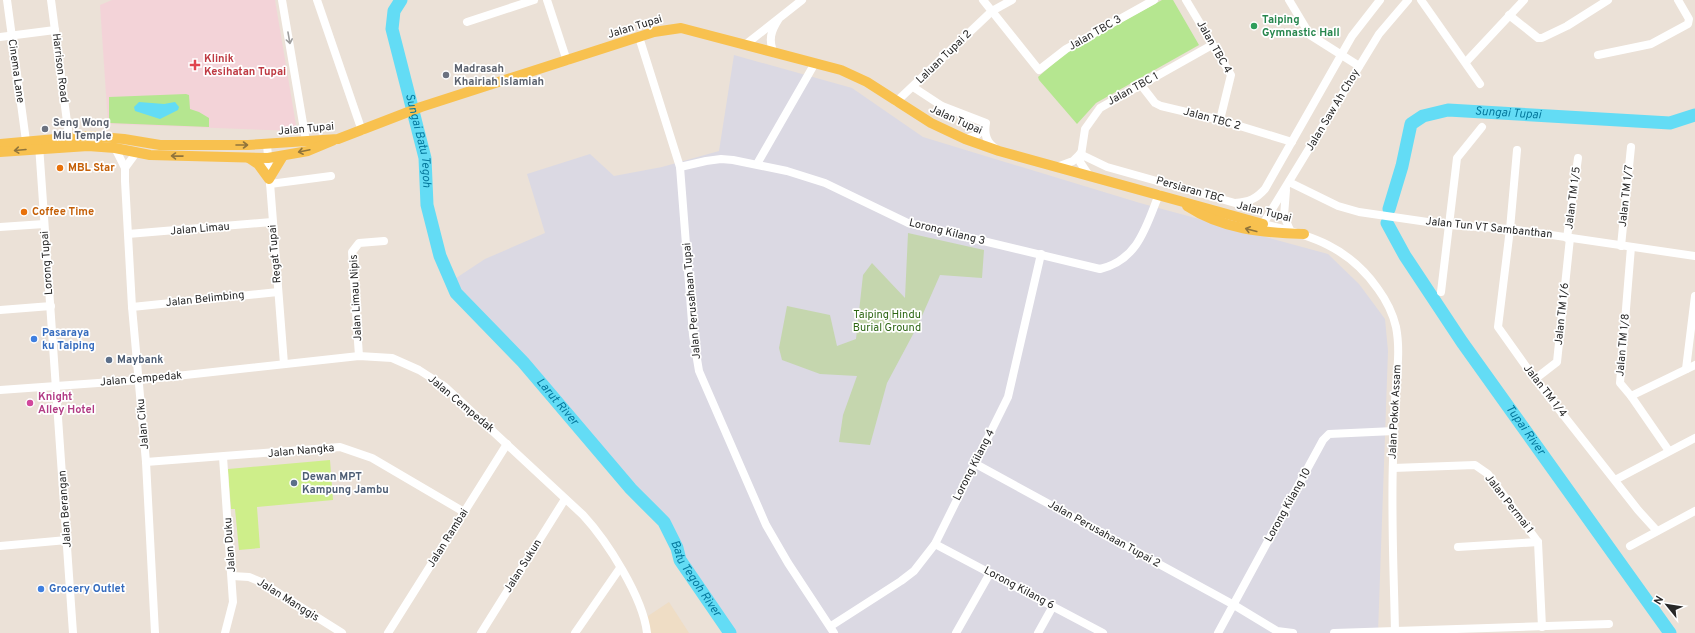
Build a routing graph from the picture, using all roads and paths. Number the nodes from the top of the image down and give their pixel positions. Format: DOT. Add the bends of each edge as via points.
graph roads {
  1 [pos="7,0"];
  2 [pos="51,0"];
  3 [pos="282,0"];
  4 [pos="317,0"];
  5 [pos="534,0"];
  6 [pos="547,0"];
  7 [pos="802,0"];
  8 [pos="984,0"];
  9 [pos="1012,0"];
  10 [pos="1154,0"];
  11 [pos="1186,0"];
  12 [pos="1289,0"];
  13 [pos="1380,0"];
  14 [pos="1408,0"];
  15 [pos="1421,0"];
  16 [pos="1524,0"];
  17 [pos="1590,0"];
  18 [pos="1608,0"];
  19 [pos="1678,0"];
  20 [pos="1597,6"];
  21 [pos="992,11"];
  22 [pos="1509,15"];
  23 [pos="780,16"];
  24 [pos="466,22"];
  25 [pos="55,30"];
  26 [pos="12,36"];
  27 [pos="0,37"];
  28 [pos="639,37"];
  29 [pos="745,45"];
  30 [pos="1212,45"];
  31 [pos="774,52"];
  32 [pos="1598,55"];
  33 [pos="1340,56"];
  34 [pos="567,61"];
  35 [pos="1466,62"];
  36 [pos="815,63"];
  37 [pos="1359,66"];
  38 [pos="1142,84"];
  39 [pos="1480,84"];
  40 [pos="913,87"];
  41 [pos="896,102"];
  42 [pos="1220,120"];
  43 [pos="985,127"];
  44 [pos="1482,127"];
  45 [pos="362,131"];
  46 [pos="69,137"];
  47 [pos="338,139"];
  48 [pos="965,139"];
  49 [pos="26,141"];
  50 [pos="306,141"];
  51 [pos="1292,142"];
  52 [pos="0,144"];
  53 [pos="39,144"];
  54 [pos="267,144"];
  55 [pos="1632,147"];
  56 [pos="115,148"];
  57 [pos="1517,150"];
  58 [pos="999,151"];
  59 [pos="0,152"];
  60 [pos="136,153"];
  61 [pos="1080,154"];
  62 [pos="283,156"];
  63 [pos="249,158"];
  64 [pos="268,158"];
  65 [pos="1578,158"];
  66 [pos="757,164"];
  67 [pos="680,167"];
  68 [pos="1057,167"];
  69 [pos="125,168"];
  70 [pos="1088,174"];
  71 [pos="331,176"];
  72 [pos="270,182"];
  73 [pos="1287,185"];
  74 [pos="1159,194"];
  75 [pos="1176,199"];
  76 [pos="272,222"];
  77 [pos="44,224"];
  78 [pos="1263,224"];
  79 [pos="1448,225"];
  80 [pos="0,227"];
  81 [pos="1510,229"];
  82 [pos="1290,230"];
  83 [pos="128,234"];
  84 [pos="1304,234"];
  85 [pos="1569,238"];
  86 [pos="384,241"];
  87 [pos="1622,246"];
  88 [pos="1631,247"];
  89 [pos="1041,254"];
  90 [pos="1695,256"];
  91 [pos="278,292"];
  92 [pos="1441,292"];
  93 [pos="1695,296"];
  94 [pos="51,306"];
  95 [pos="132,307"];
  96 [pos="0,310"];
  97 [pos="360,356"];
  98 [pos="284,364"];
  99 [pos="1695,365"];
  100 [pos="1686,369"];
  101 [pos="1535,379"];
  102 [pos="140,380"];
  103 [pos="56,386"];
  104 [pos="0,390"];
  105 [pos="1631,396"];
  106 [pos="1394,431"];
  107 [pos="1695,438"];
  108 [pos="507,444"];
  109 [pos="1669,451"];
  110 [pos="223,457"];
  111 [pos="146,462"];
  112 [pos="974,463"];
  113 [pos="1393,468"];
  114 [pos="1615,480"];
  115 [pos="565,499"];
  116 [pos="1695,511"];
  117 [pos="464,512"];
  118 [pos="1656,531"];
  119 [pos="67,540"];
  120 [pos="1538,542"];
  121 [pos="935,544"];
  122 [pos="0,546"];
  123 [pos="1630,546"];
  124 [pos="1458,547"];
  125 [pos="620,568"];
  126 [pos="990,573"];
  127 [pos="232,576"];
  128 [pos="1234,605"];
  129 [pos="1053,606"];
  130 [pos="1609,624"];
  131 [pos="1542,627"];
  132 [pos="833,630"];
  133 [pos="1395,631"];
  134 [pos="73,633"];
  135 [pos="155,633"];
  136 [pos="225,633"];
  137 [pos="342,633"];
  138 [pos="388,633"];
  139 [pos="481,633"];
  140 [pos="575,633"];
  141 [pos="647,633"];
  142 [pos="956,633"];
  143 [pos="1038,633"];
  144 [pos="1103,633"];
  145 [pos="1218,633"];
  146 [pos="1293,633"];
  147 [pos="1334,633"];
  1 -- 26 [label="street, Cinema Lane"];
  2 -- 25 [label="street, Harrison Road"];
  3 -- 50 [label="street, one-way"];
  4 -- 45 [label="street"];
  5 -- 24 [label="street"];
  6 -- 34 [label="street"];
  7 -- 23 [label="street"];
  8 -- 21 [label="street"];
  9 -- 21 [label="street, Laluan Tupai 2"];
  10 -- 21 [label="street, Jalan TBC 3" via="1066,49 1039,70"];
  11 -- 30 [label="street, Jalan TBC 4"];
  12 -- 33 [label="street" via="1310,36"];
  13 -- 33 [label="street, Persiaran TBC" via="1363,19"];
  14 -- 37 [label="street, Jalan Saw Ah Choy" via="1379,34"];
  15 -- 35 [label="street"];
  16 -- 22 [label="street"];
  17 -- 20 [label="street"];
  18 -- 20 [label="street"];
  19 -- 32 [label="street" via="1690,19 1688,24 1652,44"];
  20 -- 22 [label="street" via="1568,26 1540,38"];
  21 -- 40 [label="street, Laluan Tupai 2"];
  22 -- 35 [label="street"];
  23 -- 29 [label="street"];
  23 -- 31 [label="street" via="771,35 770,44"];
  25 -- 26 [label="street"];
  25 -- 46 [label="street, Harrison Road"];
  26 -- 27 [label="street"];
  26 -- 49 [label="street, Cinema Lane"];
  28 -- 29 [label="main road, Jalan Tupai" via="681,28"];
  28 -- 34 [label="main road, Jalan Tupai"];
  28 -- 67 [label="street, Jalan Perusahaan Tupai"];
  29 -- 31 [label="main road, Jalan Tupai"];
  30 -- 38 [label="street, Jalan TBC 1"];
  30 -- 42 [label="street, Jalan TBC 4" via="1231,75"];
  31 -- 36 [label="main road, Jalan Tupai"];
  33 -- 37 [label="street"];
  33 -- 51 [label="street, Persiaran TBC"];
  34 -- 45 [label="main road, Jalan Tupai" via="426,106"];
  35 -- 39 [label="street"];
  36 -- 41 [label="main road, Jalan Tupai" via="854,75"];
  36 -- 66 [label="street"];
  37 -- 73 [label="street, Jalan Saw Ah Choy"];
  38 -- 42 [label="street, Jalan TBC 2" via="1155,103"];
  38 -- 61 [label="street, Jalan TBC 1" via="1100,108 1085,129"];
  40 -- 41 [label="street, Laluan Tupai 2"];
  40 -- 43 [label="street" via="942,106 986,123"];
  41 -- 48 [label="main road, Jalan Tupai"];
  42 -- 51 [label="street, Jalan TBC 2"];
  43 -- 48 [label="street" via="976,135"];
  43 -- 58 [label="street" via="987,140"];
  44 -- 79 [label="street" via="1457,158"];
  45 -- 47 [label="main road, Jalan Tupai"];
  46 -- 53 [label="main road, Jalan Tupai"];
  46 -- 54 [label="main road, Jalan Tupai, one-way" via="108,137 160,145"];
  47 -- 50 [label="main road, Jalan Tupai"];
  47 -- 62 [label="main road, one-way" via="319,148"];
  48 -- 58 [label="main road, Jalan Tupai"];
  49 -- 52 [label="main road, Jalan Tupai"];
  49 -- 53 [label="main road, Jalan Tupai"];
  50 -- 54 [label="main road, Jalan Tupai"];
  51 -- 61 [label="street, Persiaran TBC" via="1265,189 1247,202 1235,203 1107,167"];
  53 -- 56 [label="main road"];
  53 -- 59 [label="main road, Jalan Tupai, one-way"];
  53 -- 77 [label="street, Lorong Tupai"];
  54 -- 64 [label="street, Regat Tupai"];
  55 -- 87 [label="street, Jalan TM 1/7"];
  56 -- 60 [label="main road"];
  56 -- 69 [label="street"];
  57 -- 81 [label="street, Jalan TM 1/4"];
  58 -- 68 [label="main road, Jalan Tupai"];
  63 -- 60 [label="main road, one-way"];
  60 -- 69 [label="street"];
  61 -- 68 [label="street" via="1074,161"];
  61 -- 70 [label="street" via="1080,162"];
  62 -- 64 [label="main road"];
  62 -- 72 [label="main road"];
  63 -- 64 [label="main road"];
  63 -- 72 [label="main road" via="258,164"];
  64 -- 72 [label="street, Regat Tupai"];
  65 -- 85 [label="street, Jalan TM 1/5"];
  66 -- 67 [label="street, Lorong Kilang 3" via="721,159"];
  66 -- 89 [label="street, Lorong Kilang 3" via="825,183 908,223"];
  67 -- 132 [label="street, Jalan Perusahaan Tupai" via="693,335 699,372 766,525"];
  68 -- 70 [label="main road, Jalan Tupai"];
  69 -- 83 [label="street, Jalan Ciku"];
  70 -- 74 [label="main road, Jalan Tupai"];
  71 -- 72 [label="street"];
  72 -- 76 [label="street, Regat Tupai"];
  73 -- 78 [label="street, Jalan Saw Ah Choy"];
  73 -- 79 [label="street, Jalan Tun VT Sambanthan" via="1359,212"];
  73 -- 82 [label="street" via="1284,216"];
  74 -- 75 [label="main road, Jalan Tupai"];
  74 -- 89 [label="street, Lorong Kilang 3" via="1139,240 1126,256 1111,266 1100,269"];
  75 -- 78 [label="main road, Jalan Tupai"];
  84 -- 75 [label="main road, one-way" via="1262,233 1224,223 1199,214"];
  76 -- 83 [label="street, Jalan Limau"];
  76 -- 91 [label="street, Regat Tupai"];
  77 -- 80 [label="street"];
  77 -- 94 [label="street, Lorong Tupai"];
  78 -- 82 [label="street, Jalan Tupai"];
  79 -- 81 [label="street, Jalan Tun VT Sambanthan"];
  79 -- 92 [label="street"];
  81 -- 85 [label="street, Jalan Tun VT Sambanthan"];
  81 -- 101 [label="street, Jalan TM 1/4" via="1498,328"];
  82 -- 84 [label="street, Jalan Tupai"];
  83 -- 95 [label="street, Jalan Ciku"];
  84 -- 106 [label="street, Jalan Pokok Assam" via="1335,248 1351,259 1369,276 1390,311 1396,327 1398,352"];
  85 -- 87 [label="street, Jalan Tun VT Sambanthan"];
  85 -- 101 [label="street, Jalan TM 1/6" via="1558,362"];
  86 -- 97 [label="street, Jalan Limau Nipis" via="359,243 352,252"];
  87 -- 88 [label="street, Jalan Tun VT Sambanthan"];
  88 -- 90 [label="street, Jalan Tun VT Sambanthan"];
  88 -- 105 [label="street, Jalan TM 1/8" via="1620,384"];
  89 -- 112 [label="street, Lorong Kilang 4" via="1008,398"];
  91 -- 95 [label="street, Jalan Belimbing"];
  91 -- 98 [label="street, Regat Tupai"];
  93 -- 100 [label="street"];
  94 -- 96 [label="street"];
  94 -- 103 [label="street, Lorong Tupai"];
  95 -- 102 [label="street, Jalan Ciku"];
  97 -- 98 [label="street, Jalan Cempedak"];
  97 -- 108 [label="street, Jalan Cempedak" via="392,358 420,370 444,386"];
  98 -- 102 [label="street, Jalan Cempedak"];
  99 -- 100 [label="street"];
  100 -- 105 [label="street"];
  101 -- 114 [label="street, Jalan TM 1/4"];
  102 -- 103 [label="street, Jalan Cempedak"];
  102 -- 111 [label="street, Jalan Ciku"];
  103 -- 104 [label="street, Jalan Cempedak"];
  103 -- 119 [label="street, Jalan Berangan"];
  105 -- 109 [label="street, Jalan TM 1/8"];
  106 -- 113 [label="street, Jalan Pokok Assam"];
  106 -- 128 [label="street, Lorong Kilang 10" via="1329,434 1323,440"];
  107 -- 109 [label="street"];
  108 -- 115 [label="street, Jalan Cempedak"];
  108 -- 117 [label="street, Jalan Rambai"];
  109 -- 114 [label="street"];
  110 -- 111 [label="street, Jalan Nangka"];
  110 -- 117 [label="street, Jalan Nangka" via="340,447 372,458"];
  110 -- 127 [label="street, Jalan Duku"];
  111 -- 135 [label="street, Jalan Ciku"];
  112 -- 121 [label="street, Lorong Kilang 4"];
  112 -- 128 [label="street, Jalan Perusahaan Tupai 2"];
  113 -- 120 [label="street, Jalan Permai 1" via="1475,466 1488,474"];
  113 -- 133 [label="street, Jalan Pokok Assam"];
  114 -- 118 [label="street, Jalan TM 1/4"];
  115 -- 125 [label="street, Jalan Cempedak" via="597,530"];
  115 -- 139 [label="street, Jalan Sukun"];
  116 -- 118 [label="street"];
  117 -- 138 [label="street, Jalan Rambai"];
  118 -- 123 [label="street"];
  119 -- 122 [label="street"];
  119 -- 134 [label="street, Jalan Berangan"];
  120 -- 124 [label="street"];
  120 -- 131 [label="street, Jalan Permai 1"];
  121 -- 126 [label="street, Lorong Kilang 6"];
  121 -- 132 [label="street, Lorong Kilang 4" via="914,571 901,582"];
  125 -- 140 [label="street"];
  125 -- 141 [label="street, Jalan Cempedak" via="638,600"];
  126 -- 129 [label="street, Lorong Kilang 6"];
  126 -- 142 [label="street"];
  127 -- 136 [label="street, Jalan Duku" via="233,602"];
  127 -- 137 [label="street, Jalan Manggis" via="249,577 261,582"];
  128 -- 145 [label="street, Lorong Kilang 10"];
  128 -- 146 [label="street, Jalan Perusahaan Tupai 2" via="1277,631"];
  129 -- 143 [label="street"];
  129 -- 144 [label="street, Lorong Kilang 6"];
  130 -- 131 [label="street"];
  131 -- 133 [label="street"];
  133 -- 147 [label="street"];
}
